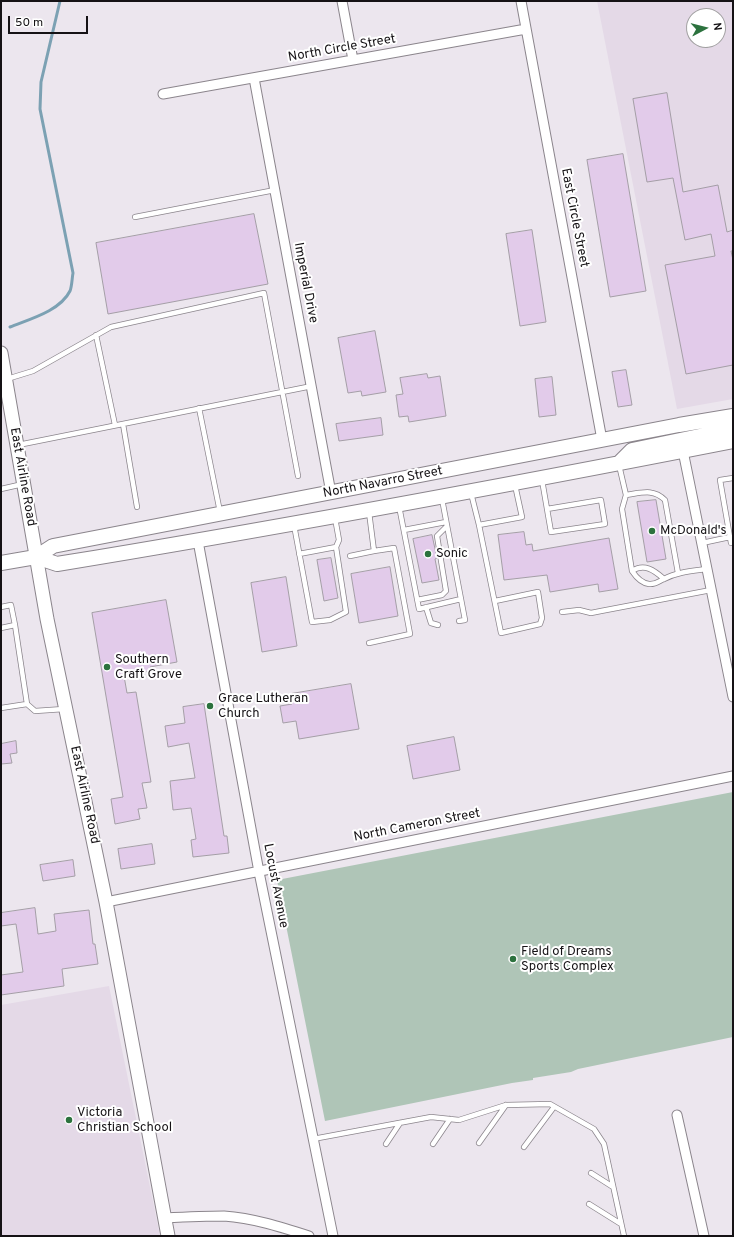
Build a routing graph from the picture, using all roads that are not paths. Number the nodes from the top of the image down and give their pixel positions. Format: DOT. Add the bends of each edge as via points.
graph roads {
  1 [pos="342,1"];
  2 [pos="521,1"];
  3 [pos="526,29"];
  4 [pos="353,60"];
  5 [pos="254,78"];
  6 [pos="162,94"];
  7 [pos="275,190"];
  8 [pos="135,217"];
  9 [pos="96,335"];
  10 [pos="1,353"];
  11 [pos="4,380"];
  12 [pos="312,386"];
  13 [pos="283,392"];
  14 [pos="199,408"];
  15 [pos="733,416"];
  16 [pos="123,424"];
  17 [pos="115,425"];
  18 [pos="733,430"];
  19 [pos="602,440"];
  20 [pos="733,441"];
  21 [pos="16,445"];
  22 [pos="683,451"];
  23 [pos="619,463"];
  24 [pos="298,476"];
  25 [pos="541,478"];
  26 [pos="733,478"];
  27 [pos="515,483"];
  28 [pos="23,484"];
  29 [pos="1,489"];
  30 [pos="471,491"];
  31 [pos="331,493"];
  32 [pos="626,494"];
  33 [pos="442,497"];
  34 [pos="399,505"];
  35 [pos="137,507"];
  36 [pos="547,509"];
  37 [pos="369,510"];
  38 [pos="220,513"];
  39 [pos="335,517"];
  40 [pos="294,524"];
  41 [pos="446,524"];
  42 [pos="479,525"];
  43 [pos="404,530"];
  44 [pos="730,537"];
  45 [pos="198,541"];
  46 [pos="702,543"];
  47 [pos="733,543"];
  48 [pos="336,547"];
  49 [pos="374,551"];
  50 [pos="299,554"];
  51 [pos="350,556"];
  52 [pos="36,557"];
  53 [pos="1,564"];
  54 [pos="707,569"];
  55 [pos="632,571"];
  56 [pos="678,574"];
  57 [pos="664,579"];
  58 [pos="711,590"];
  59 [pos="461,599"];
  60 [pos="417,600"];
  61 [pos="495,601"];
  62 [pos="1,607"];
  63 [pos="426,607"];
  64 [pos="562,612"];
  65 [pos="459,621"];
  66 [pos="15,625"];
  67 [pos="438,625"];
  68 [pos="1,628"];
  69 [pos="369,643"];
  70 [pos="733,697"];
  71 [pos="27,704"];
  72 [pos="1,708"];
  73 [pos="66,708"];
  74 [pos="733,776"];
  75 [pos="259,872"];
  76 [pos="106,902"];
  77 [pos="506,1105"];
  78 [pos="554,1107"];
  79 [pos="677,1115"];
  80 [pos="450,1119"];
  81 [pos="400,1123"];
  82 [pos="313,1139"];
  83 [pos="478,1143"];
  84 [pos="386,1144"];
  85 [pos="433,1144"];
  86 [pos="524,1147"];
  87 [pos="591,1173"];
  88 [pos="613,1187"];
  89 [pos="589,1204"];
  90 [pos="164,1218"];
  91 [pos="621,1224"];
  92 [pos="168,1236"];
  93 [pos="309,1236"];
  94 [pos="333,1236"];
  95 [pos="624,1236"];
  96 [pos="704,1236"];
  1 -- 4 [label="street"];
  2 -- 3 [label="street, East Circle Street"];
  3 -- 4 [label="street, North Circle Street"];
  3 -- 19 [label="street, East Circle Street"];
  4 -- 5 [label="street, North Circle Street"];
  5 -- 6 [label="street, North Circle Street"];
  5 -- 7 [label="street, Imperial Drive"];
  7 -- 8 [label="lane"];
  7 -- 12 [label="street, Imperial Drive"];
  9 -- 11 [label="lane" via="33,371"];
  9 -- 13 [label="lane" via="111,327 264,293"];
  9 -- 17 [label="lane"];
  10 -- 11 [label="main road, East Airline Road"];
  11 -- 21 [label="main road, East Airline Road"];
  12 -- 13 [label="lane"];
  12 -- 31 [label="street, Imperial Drive"];
  13 -- 14 [label="lane"];
  13 -- 24 [label="lane"];
  14 -- 16 [label="lane"];
  14 -- 38 [label="lane"];
  15 -- 19 [label="main road, North Navarro Street"];
  16 -- 17 [label="lane"];
  16 -- 35 [label="lane"];
  17 -- 21 [label="lane"];
  18 -- 23 [label="main road" via="632,450"];
  19 -- 31 [label="main road, North Navarro Street"];
  20 -- 22 [label="main road, North Navarro Street"];
  21 -- 28 [label="main road, East Airline Road"];
  22 -- 23 [label="main road, North Navarro Street"];
  22 -- 46 [label="street"];
  23 -- 25 [label="main road, North Navarro Street"];
  23 -- 32 [label="lane"];
  25 -- 27 [label="main road, North Navarro Street"];
  25 -- 36 [label="lane"];
  26 -- 44 [label="lane" via="720,480"];
  27 -- 30 [label="main road, North Navarro Street"];
  27 -- 42 [label="lane" via="522,517"];
  28 -- 29 [label="lane"];
  28 -- 52 [label="main road, East Airline Road"];
  30 -- 33 [label="main road, North Navarro Street"];
  30 -- 42 [label="lane"];
  31 -- 38 [label="main road, North Navarro Street"];
  32 -- 55 [label="lane" via="622,509"];
  32 -- 56 [label="lane" via="652,492 665,500"];
  33 -- 34 [label="main road, North Navarro Street"];
  33 -- 41 [label="lane"];
  34 -- 37 [label="main road, North Navarro Street"];
  34 -- 43 [label="lane"];
  36 -- 36 [label="lane" via="551,532 606,524 600,500"];
  37 -- 39 [label="main road, North Navarro Street"];
  37 -- 49 [label="lane"];
  38 -- 52 [label="main road, North Navarro Street" via="53,546"];
  39 -- 40 [label="main road, North Navarro Street"];
  39 -- 48 [label="lane" via="339,540"];
  40 -- 45 [label="main road, North Navarro Street"];
  40 -- 50 [label="lane"];
  41 -- 43 [label="lane"];
  41 -- 59 [label="lane"];
  41 -- 60 [label="lane" via="437,536 446,591 442,595"];
  42 -- 61 [label="lane"];
  43 -- 60 [label="lane"];
  44 -- 46 [label="lane"];
  44 -- 47 [label="lane"];
  45 -- 52 [label="main road, North Navarro Street" via="57,564"];
  45 -- 75 [label="street, Locust Avenue"];
  46 -- 54 [label="street"];
  48 -- 50 [label="lane"];
  48 -- 50 [label="lane" via="346,612 330,620 312,622"];
  49 -- 51 [label="lane"];
  49 -- 69 [label="lane" via="394,548 410,634"];
  52 -- 53 [label="main road, North Navarro Street"];
  52 -- 73 [label="main road, East Airline Road"];
  54 -- 56 [label="lane"];
  54 -- 58 [label="street"];
  55 -- 57 [label="lane" via="637,568 648,568"];
  55 -- 57 [label="lane" via="639,580 649,584"];
  56 -- 57 [label="lane"];
  58 -- 64 [label="lane" via="601,611"];
  58 -- 70 [label="street"];
  59 -- 63 [label="lane"];
  59 -- 65 [label="lane" via="465,620"];
  60 -- 63 [label="lane" via="419,609"];
  61 -- 61 [label="lane" via="501,633 540,624 542,618 538,592"];
  62 -- 66 [label="lane" via="11,605"];
  63 -- 67 [label="lane" via="431,623"];
  66 -- 68 [label="lane"];
  66 -- 71 [label="lane"];
  71 -- 72 [label="lane"];
  71 -- 73 [label="lane" via="35,711"];
  73 -- 76 [label="main road, East Airline Road"];
  74 -- 75 [label="street, North Cameron Street"];
  75 -- 76 [label="street, North Cameron Street"];
  75 -- 82 [label="street, Locust Avenue"];
  76 -- 90 [label="main road, East Airline Road"];
  77 -- 78 [label="lane" via="550,1104"];
  77 -- 80 [label="lane" via="459,1120"];
  77 -- 83 [label="lane"];
  78 -- 86 [label="lane"];
  78 -- 88 [label="lane" via="594,1129 604,1144"];
  79 -- 96 [label="street"];
  80 -- 81 [label="lane" via="431,1117"];
  80 -- 85 [label="lane"];
  81 -- 82 [label="lane"];
  81 -- 84 [label="lane"];
  82 -- 94 [label="street, Locust Avenue"];
  87 -- 88 [label="lane"];
  88 -- 91 [label="lane"];
  89 -- 91 [label="lane"];
  90 -- 92 [label="main road, East Airline Road"];
  90 -- 93 [label="street" via="224,1216 254,1220"];
  91 -- 95 [label="lane"];
}
